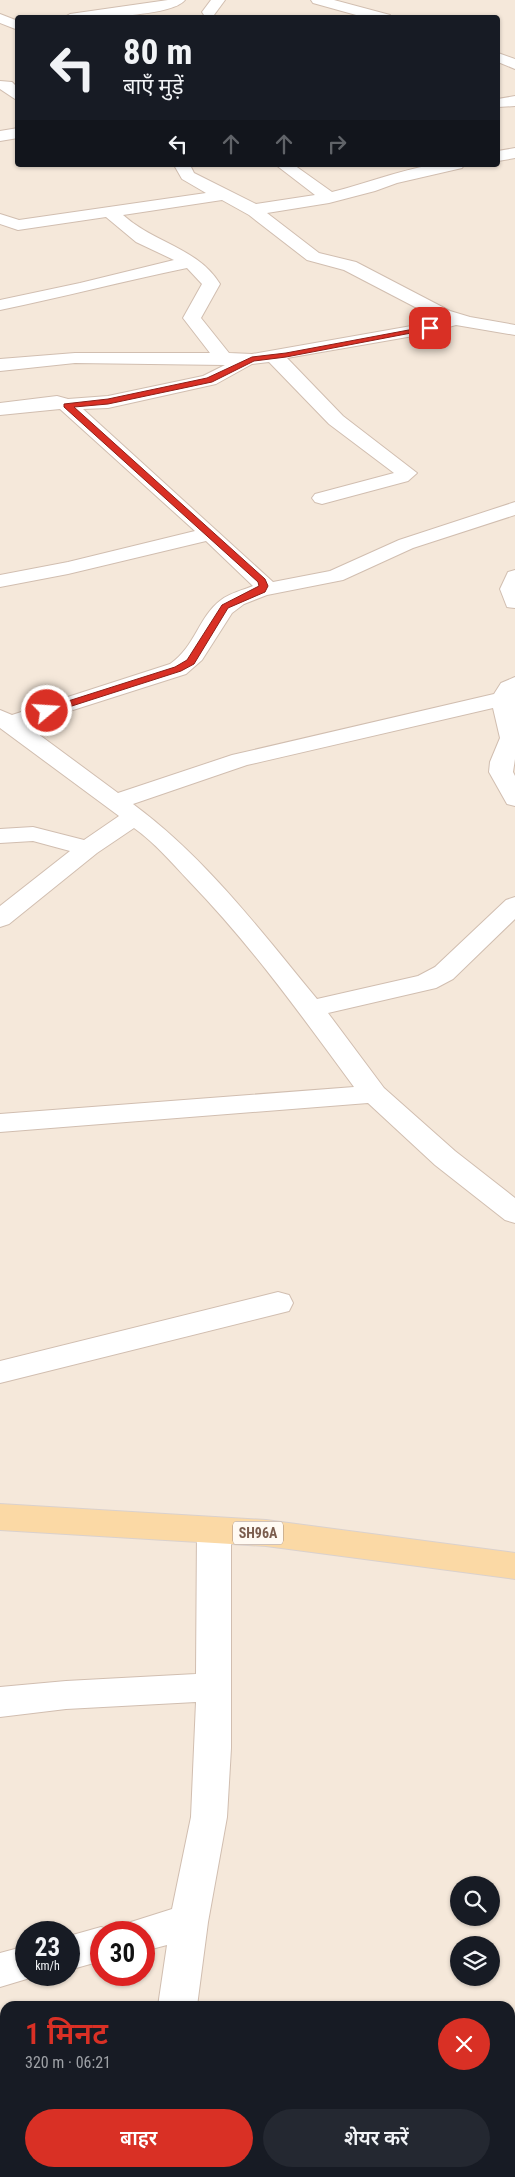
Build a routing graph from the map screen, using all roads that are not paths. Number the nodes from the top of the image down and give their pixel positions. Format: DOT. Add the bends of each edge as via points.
graph roads {
  1 [pos="178,0"];
  2 [pos="218,0"];
  3 [pos="326,4"];
  4 [pos="209,12"];
  5 [pos="93,15"];
  6 [pos="374,15"];
  7 [pos="0,18"];
  8 [pos="15,30"];
  9 [pos="0,85"];
  10 [pos="15,94"];
  11 [pos="515,101"];
  12 [pos="500,103"];
  13 [pos="15,134"];
  14 [pos="0,136"];
  15 [pos="515,153"];
  16 [pos="500,156"];
  17 [pos="183,167"];
  18 [pos="287,167"];
  19 [pos="446,167"];
  20 [pos="222,195"];
  21 [pos="329,198"];
  22 [pos="252,210"];
  23 [pos="109,211"];
  24 [pos="0,219"];
  25 [pos="189,262"];
  26 [pos="0,305"];
  27 [pos="456,320"];
  28 [pos="515,330"];
  29 [pos="274,356"];
  30 [pos="252,359"];
  31 [pos="225,360"];
  32 [pos="0,365"];
  33 [pos="67,405"];
  34 [pos="0,409"];
  35 [pos="322,498"];
  36 [pos="515,508"];
  37 [pos="210,534"];
  38 [pos="515,576"];
  39 [pos="0,582"];
  40 [pos="262,590"];
  41 [pos="515,602"];
  42 [pos="509,691"];
  43 [pos="5,720"];
  44 [pos="515,799"];
  45 [pos="125,809"];
  46 [pos="0,836"];
  47 [pos="56,839"];
  48 [pos="88,848"];
  49 [pos="515,905"];
  50 [pos="0,919"];
  51 [pos="311,1009"];
  52 [pos="374,1094"];
  53 [pos="0,1123"];
  54 [pos="513,1209"];
  55 [pos="278,1303"];
  56 [pos="0,1372"];
  57 [pos="0,1517"];
  58 [pos="214,1530"];
  59 [pos="515,1566"];
  60 [pos="213,1687"];
  61 [pos="0,1702"];
  62 [pos="189,1922"];
  63 [pos="155,1931"];
  64 [pos="15,1966"];
  65 [pos="0,1970"];
  66 [pos="178,2001"];
  1 -- 5 [label="street" via="169,5"];
  2 -- 4 [label="street"];
  3 -- 6 [label="street"];
  7 -- 8 [label="street"];
  9 -- 10 [label="street" via="7,85"];
  11 -- 12 [label="street"];
  13 -- 14 [label="street"];
  15 -- 16 [label="street"];
  17 -- 20 [label="street" via="188,176"];
  18 -- 21 [label="street"];
  19 -- 21 [label="street" via="392,178 369,188"];
  20 -- 22 [label="street"];
  20 -- 23 [label="street"];
  21 -- 22 [label="street"];
  22 -- 27 [label="street" via="310,255 344,263"];
  23 -- 24 [label="street" via="18,224"];
  23 -- 25 [label="street" via="141,238"];
  25 -- 26 [label="street"];
  25 -- 31 [label="street" via="208,277 210,284 192,318"];
  27 -- 28 [label="street"];
  27 -- 29 [label="street" via="419,330"];
  29 -- 30 [label="street"];
  29 -- 35 [label="street" via="336,420 407,473"];
  30 -- 31 [label="street"];
  30 -- 33 [label="street" via="209,380 108,402"];
  31 -- 32 [label="street" via="75,358"];
  33 -- 34 [label="street" via="56,402"];
  33 -- 37 [label="street"];
  36 -- 40 [label="street" via="406,544 336,576"];
  37 -- 39 [label="street"];
  37 -- 40 [label="street" via="262,581"];
  38 -- 41 [label="street" via="510,587"];
  40 -- 43 [label="street" via="225,607 198,654 178,669"];
  42 -- 44 [label="street" via="512,738 501,772"];
  42 -- 45 [label="street" via="186,776"];
  43 -- 45 [label="street"];
  45 -- 47 [label="street"];
  45 -- 48 [label="street"];
  45 -- 51 [label="street" via="157,833 222,900"];
  46 -- 47 [label="street" via="32,834"];
  47 -- 48 [label="street"];
  48 -- 50 [label="street"];
  49 -- 51 [label="street" via="450,968 427,982"];
  51 -- 52 [label="street"];
  52 -- 53 [label="street"];
  52 -- 54 [label="street" via="445,1158"];
  55 -- 56 [label="street"];
  57 -- 58 [label="main road, SH96A"];
  58 -- 59 [label="main road, SH96A" via="266,1533"];
  58 -- 60 [label="street"];
  60 -- 61 [label="street"];
  60 -- 62 [label="street" via="209,1817"];
  62 -- 63 [label="street"];
  62 -- 66 [label="street"];
  64 -- 65 [label="street"];
}
